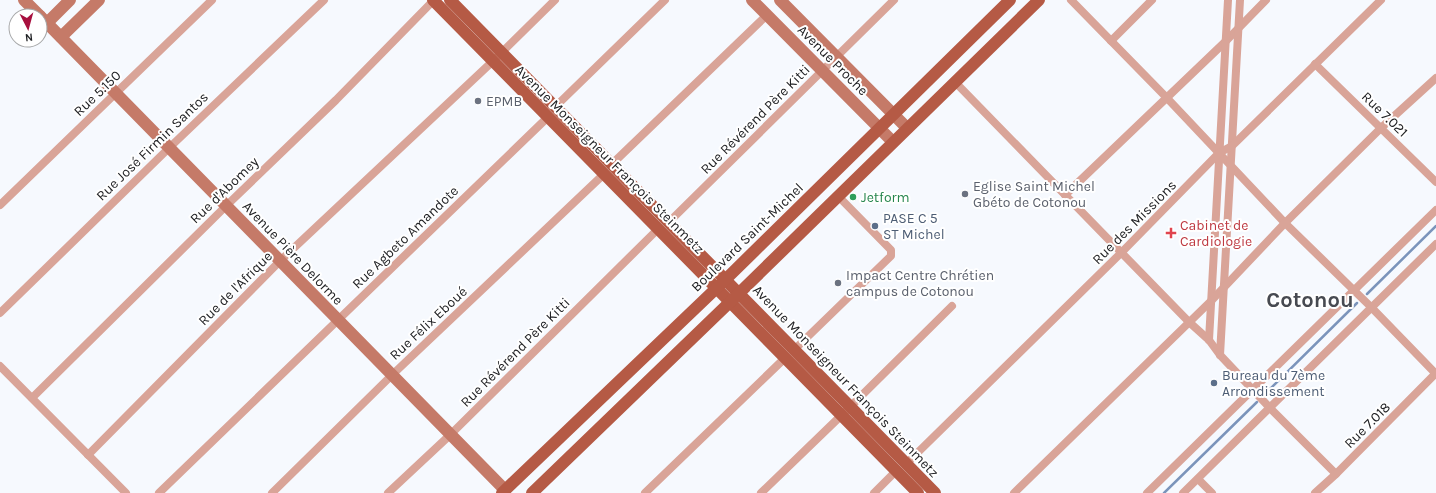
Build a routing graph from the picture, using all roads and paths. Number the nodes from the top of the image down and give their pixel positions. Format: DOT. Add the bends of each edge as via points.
graph roads {
  1 [pos="24,0"];
  2 [pos="70,0"];
  3 [pos="100,0"];
  4 [pos="212,0"];
  5 [pos="324,0"];
  6 [pos="433,0"];
  7 [pos="450,0"];
  8 [pos="555,0"];
  9 [pos="665,0"];
  10 [pos="752,0"];
  11 [pos="780,0"];
  12 [pos="894,0"];
  13 [pos="1010,0"];
  14 [pos="1039,0"];
  15 [pos="1072,0"];
  16 [pos="1152,0"];
  17 [pos="1228,0"];
  18 [pos="1240,0"];
  19 [pos="1266,0"];
  20 [pos="1381,0"];
  21 [pos="32,8"];
  22 [pos="48,14"];
  23 [pos="767,15"];
  24 [pos="48,24"];
  25 [pos="1239,28"];
  26 [pos="61,37"];
  27 [pos="1111,40"];
  28 [pos="1226,42"];
  29 [pos="502,52"];
  30 [pos="836,56"];
  31 [pos="493,61"];
  32 [pos="1315,64"];
  33 [pos="822,70"];
  34 [pos="1436,78"];
  35 [pos="954,82"];
  36 [pos="115,93"];
  37 [pos="1166,97"];
  38 [pos="556,107"];
  39 [pos="894,114"];
  40 [pos="548,117"];
  41 [pos="880,128"];
  42 [pos="907,128"];
  43 [pos="1381,128"];
  44 [pos="893,142"];
  45 [pos="1232,146"];
  46 [pos="169,148"];
  47 [pos="1219,153"];
  48 [pos="612,164"];
  49 [pos="1231,166"];
  50 [pos="604,174"];
  51 [pos="1436,182"];
  52 [pos="1065,195"];
  53 [pos="838,196"];
  54 [pos="0,205"];
  55 [pos="226,206"];
  56 [pos="1436,210"];
  57 [pos="668,222"];
  58 [pos="1285,223"];
  59 [pos="658,229"];
  60 [pos="1436,244"];
  61 [pos="1121,253"];
  62 [pos="280,261"];
  63 [pos="726,280"];
  64 [pos="716,288"];
  65 [pos="1224,288"];
  66 [pos="1354,290"];
  67 [pos="739,293"];
  68 [pos="1211,301"];
  69 [pos="730,302"];
  70 [pos="952,306"];
  71 [pos="1371,307"];
  72 [pos="0,313"];
  73 [pos="337,320"];
  74 [pos="1188,322"];
  75 [pos="1209,340"];
  76 [pos="789,354"];
  77 [pos="1220,355"];
  78 [pos="0,366"];
  79 [pos="1436,374"];
  80 [pos="392,375"];
  81 [pos="1253,389"];
  82 [pos="32,398"];
  83 [pos="1270,408"];
  84 [pos="846,411"];
  85 [pos="450,435"];
  86 [pos="88,454"];
  87 [pos="901,467"];
  88 [pos="1336,474"];
  89 [pos="1198,479"];
  90 [pos="505,492"];
  91 [pos="126,493"];
  92 [pos="159,493"];
  93 [pos="272,493"];
  94 [pos="388,493"];
  95 [pos="532,493"];
  96 [pos="645,493"];
  97 [pos="761,493"];
  98 [pos="874,493"];
  99 [pos="918,493"];
  100 [pos="935,493"];
  101 [pos="1014,493"];
  102 [pos="1147,493"];
  103 [pos="1183,493"];
  104 [pos="1212,493"];
  105 [pos="1315,493"];
  1 -- 21 [label="main road, Avenue Pière Delorme"];
  2 -- 22 [label="main road"];
  3 -- 26 [label="main road"];
  4 -- 36 [label="street, Rue 5.150"];
  5 -- 46 [label="street, Rue José Firmin Santos"];
  6 -- 31 [label="main road, Avenue Monseigneur François Steinmetz"];
  6 -- 55 [label="street, Rue d'Abomey" via="336,100"];
  7 -- 29 [label="main road, Avenue Monseigneur François Steinmetz"];
  8 -- 29 [label="street, Rue de l'Afrique"];
  9 -- 38 [label="street"];
  10 -- 23 [label="main road, Avenue Proche"];
  11 -- 30 [label="main road, Avenue Proche"];
  12 -- 30 [label="street, Rue Révérend Père Kitti"];
  13 -- 39 [label="main road, Boulevard Saint-Michel"];
  14 -- 35 [label="main road"];
  15 -- 27 [label="street"];
  16 -- 27 [label="street"];
  17 -- 28 [label="street"];
  18 -- 25 [label="street"];
  19 -- 25 [label="street"];
  20 -- 32 [label="street, Rue des Missions"];
  23 -- 33 [label="main road, Avenue Proche"];
  23 -- 48 [label="street"];
  24 -- 26 [label="main road, Avenue Pière Delorme"];
  25 -- 28 [label="street"];
  25 -- 45 [label="street"];
  26 -- 36 [label="main road, Avenue Pière Delorme"];
  27 -- 37 [label="street"];
  28 -- 37 [label="street"];
  28 -- 47 [label="street"];
  29 -- 31 [label="street, Rue de l'Afrique"];
  29 -- 38 [label="main road, Avenue Monseigneur François Steinmetz"];
  30 -- 33 [label="street, Rue Révérend Père Kitti"];
  30 -- 39 [label="main road, Avenue Proche"];
  31 -- 40 [label="main road, Avenue Monseigneur François Steinmetz"];
  31 -- 62 [label="street, Rue de l'Afrique"];
  32 -- 43 [label="street, Rue 7.021"];
  32 -- 45 [label="street, Rue des Missions"];
  33 -- 41 [label="main road, Avenue Proche"];
  33 -- 57 [label="street, Rue Révérend Père Kitti"];
  34 -- 43 [label="street"];
  35 -- 42 [label="main road"];
  35 -- 52 [label="street"];
  36 -- 46 [label="main road, Avenue Pière Delorme"];
  36 -- 54 [label="street, Rue 5.150"];
  37 -- 47 [label="street"];
  37 -- 52 [label="street"];
  38 -- 48 [label="main road, Avenue Monseigneur François Steinmetz"];
  39 -- 41 [label="main road, Boulevard Saint-Michel"];
  39 -- 42 [label="main road, Avenue Proche"];
  40 -- 50 [label="main road, Avenue Monseigneur François Steinmetz"];
  40 -- 73 [label="street, Rue Agbeto Amandote"];
  41 -- 44 [label="main road, Avenue Proche"];
  41 -- 63 [label="main road, Boulevard Saint-Michel"];
  42 -- 44 [label="main road"];
  43 -- 51 [label="street, Rue 7.021"];
  43 -- 58 [label="street"];
  44 -- 53 [label="main road"];
  45 -- 47 [label="street, Rue des Missions"];
  45 -- 49 [label="street"];
  46 -- 55 [label="main road, Avenue Pière Delorme"];
  46 -- 72 [label="street, Rue José Firmin Santos"];
  47 -- 49 [label="street"];
  47 -- 61 [label="street, Rue des Missions"];
  47 -- 68 [label="street"];
  48 -- 57 [label="main road, Avenue Monseigneur François Steinmetz"];
  49 -- 58 [label="street"];
  49 -- 65 [label="street"];
  50 -- 59 [label="main road, Avenue Monseigneur François Steinmetz"];
  50 -- 80 [label="street, Rue Félix Eboué"];
  52 -- 61 [label="street"];
  53 -- 67 [label="main road"];
  53 -- 76 [label="street" via="892,250 891,256"];
  55 -- 62 [label="main road, Avenue Pière Delorme"];
  55 -- 82 [label="street, Rue d'Abomey"];
  56 -- 66 [label="street"];
  57 -- 63 [label="main road, Avenue Monseigneur François Steinmetz"];
  58 -- 65 [label="street"];
  58 -- 66 [label="street"];
  59 -- 64 [label="main road, Avenue Monseigneur François Steinmetz"];
  59 -- 85 [label="street, Rue Révérend Père Kitti"];
  60 -- 71 [label="street"];
  61 -- 74 [label="street"];
  61 -- 87 [label="street, Rue des Missions"];
  62 -- 73 [label="main road, Avenue Pière Delorme"];
  62 -- 86 [label="street, Rue de l'Afrique"];
  63 -- 64 [label="main road, Boulevard Saint-Michel"];
  63 -- 67 [label="main road, Avenue Monseigneur François Steinmetz"];
  64 -- 69 [label="main road, Avenue Monseigneur François Steinmetz"];
  64 -- 90 [label="main road, Boulevard Saint-Michel"];
  65 -- 68 [label="street"];
  65 -- 77 [label="street"];
  66 -- 71 [label="street"];
  66 -- 81 [label="street"];
  67 -- 69 [label="main road"];
  67 -- 76 [label="main road, Avenue Monseigneur François Steinmetz"];
  68 -- 74 [label="street"];
  68 -- 75 [label="street"];
  69 -- 76 [label="main road, Avenue Monseigneur François Steinmetz"];
  69 -- 95 [label="main road"];
  70 -- 84 [label="street"];
  71 -- 79 [label="street"];
  71 -- 83 [label="street"];
  73 -- 80 [label="main road, Avenue Pière Delorme"];
  73 -- 92 [label="street, Rue Agbeto Amandote"];
  74 -- 75 [label="street"];
  74 -- 101 [label="street"];
  75 -- 77 [label="street"];
  76 -- 84 [label="main road, Avenue Monseigneur François Steinmetz"];
  76 -- 96 [label="street"];
  77 -- 81 [label="street"];
  78 -- 82 [label="street"];
  79 -- 88 [label="street, Rue 7.018"];
  80 -- 85 [label="main road, Avenue Pière Delorme"];
  80 -- 93 [label="street, Rue Félix Eboué"];
  81 -- 83 [label="street"];
  81 -- 102 [label="street"];
  82 -- 86 [label="street"];
  83 -- 88 [label="street"];
  83 -- 89 [label="street"];
  84 -- 87 [label="main road, Avenue Monseigneur François Steinmetz"];
  84 -- 97 [label="street"];
  85 -- 90 [label="main road, Avenue Pière Delorme"];
  85 -- 94 [label="street, Rue Révérend Père Kitti"];
  86 -- 91 [label="street"];
  87 -- 98 [label="street, Rue des Missions"];
  87 -- 99 [label="main road, Avenue Monseigneur François Steinmetz"];
  87 -- 100 [label="main road, Avenue Monseigneur François Steinmetz"];
  88 -- 105 [label="street, Rue 7.018"];
  89 -- 103 [label="street"];
  89 -- 104 [label="street"];
}
